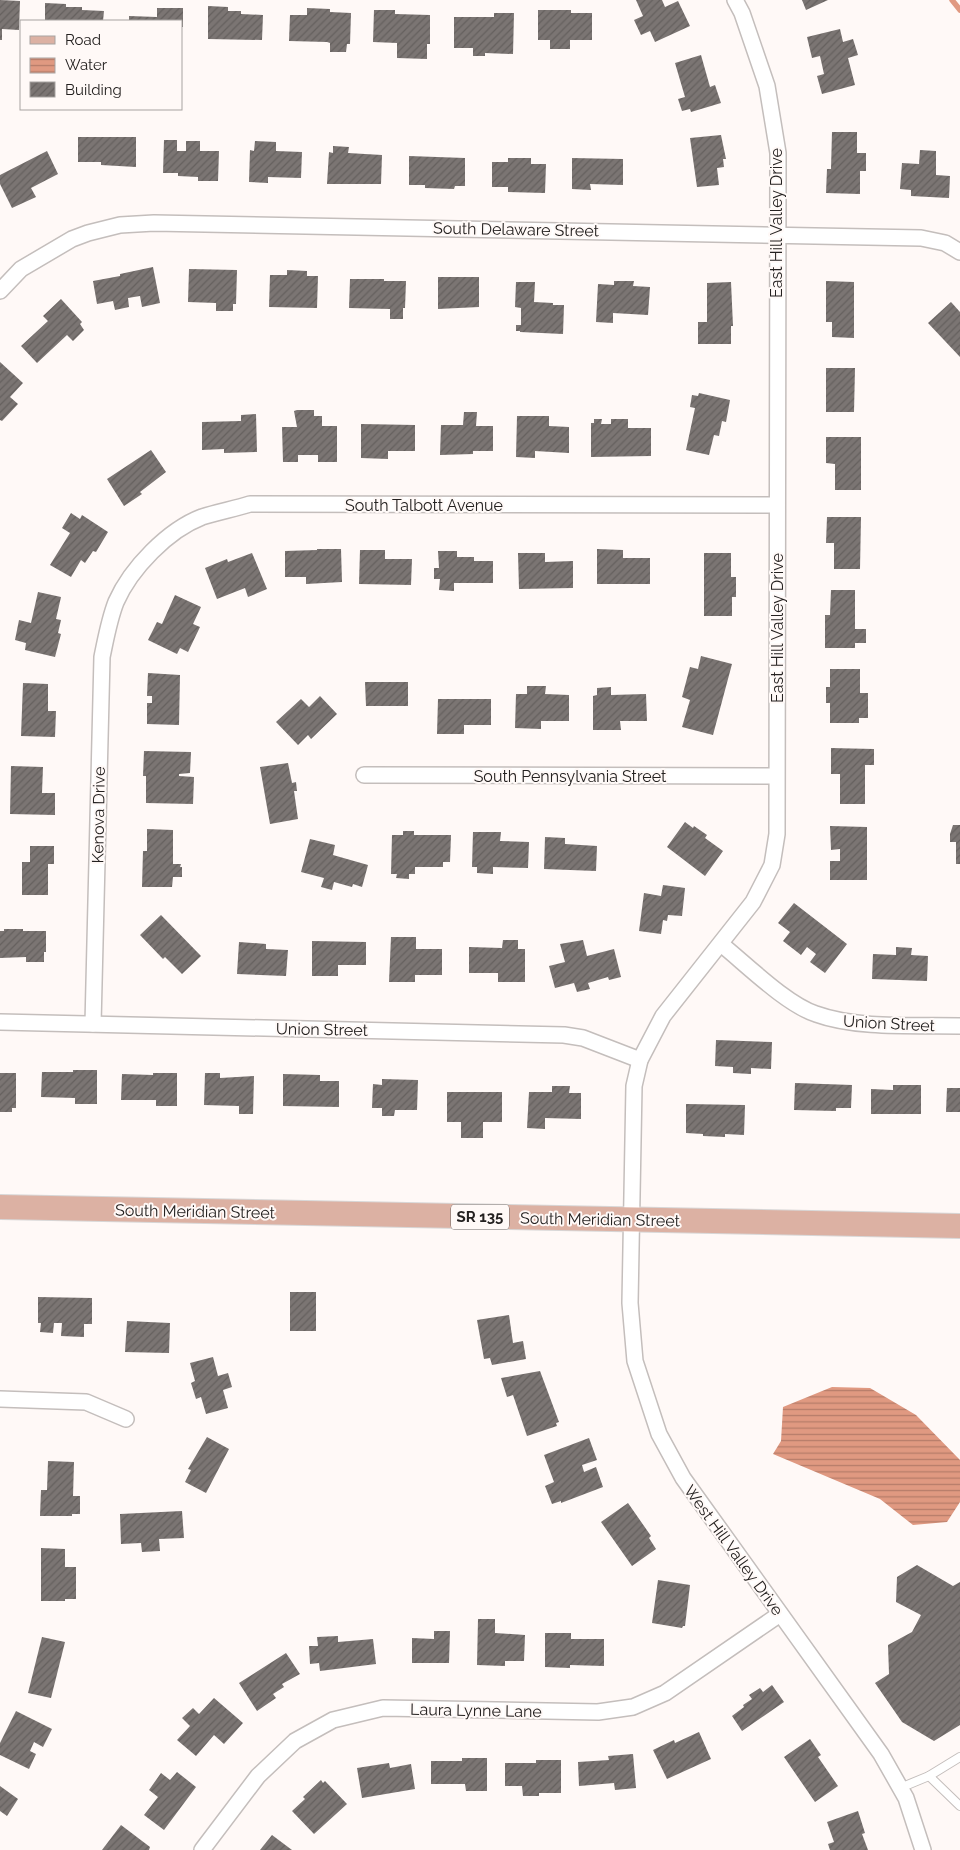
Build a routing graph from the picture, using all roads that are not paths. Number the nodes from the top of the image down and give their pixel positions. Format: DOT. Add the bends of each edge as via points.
graph roads {
  1 [pos="735,0"];
  2 [pos="777,234"];
  3 [pos="960,252"];
  4 [pos="0,291"];
  5 [pos="777,505"];
  6 [pos="114,608"];
  7 [pos="364,775"];
  8 [pos="776,776"];
  9 [pos="721,944"];
  10 [pos="0,1022"];
  11 [pos="94,1024"];
  12 [pos="960,1026"];
  13 [pos="640,1060"];
  14 [pos="0,1207"];
  15 [pos="631,1220"];
  16 [pos="960,1226"];
  17 [pos="0,1400"];
  18 [pos="126,1419"];
  19 [pos="780,1614"];
  20 [pos="960,1756"];
  21 [pos="929,1776"];
  22 [pos="900,1788"];
  23 [pos="960,1806"];
  24 [pos="202,1850"];
  25 [pos="923,1850"];
  1 -- 2 [label="street, East Hill Valley Drive" via="767,86 778,153"];
  2 -- 3 [label="street, South Delaware Street" via="921,238 945,243"];
  2 -- 4 [label="street, South Delaware Street" via="120,225 72,239 21,269"];
  2 -- 5 [label="street, East Hill Valley Drive"];
  5 -- 6 [label="street, South Talbott Avenue" via="250,504 201,518 171,535 140,564"];
  5 -- 8 [label="street, East Hill Valley Drive"];
  6 -- 11 [label="street, Kenova Drive" via="102,657"];
  7 -- 8 [label="street, South Pennsylvania Street"];
  8 -- 9 [label="street, East Hill Valley Drive" via="777,834 772,865 754,902"];
  9 -- 12 [label="street, Union Street" via="791,1002 815,1014 847,1022"];
  9 -- 13 [label="street, East Hill Valley Drive" via="663,1016"];
  10 -- 11 [label="street, Union Street"];
  11 -- 13 [label="street, Union Street" via="564,1035 583,1038"];
  13 -- 15 [label="street, East Hill Valley Drive" via="634,1086"];
  14 -- 15 [label="main road, South Meridian Street / SR 135"];
  15 -- 16 [label="main road, South Meridian Street / SR 135"];
  15 -- 19 [label="street, West Hill Valley Drive" via="630,1303 635,1361 658,1434 683,1478"];
  17 -- 18 [label="street" via="86,1402"];
  19 -- 22 [label="street, West Hill Valley Drive" via="881,1754"];
  19 -- 24 [label="street, Laura Lynne Lane" via="665,1693 633,1707 598,1712 383,1708 333,1720 295,1740 258,1776"];
  20 -- 21 [label="lane"];
  21 -- 22 [label="lane"];
  21 -- 23 [label="lane"];
  22 -- 25 [label="street, West Hill Valley Drive"];
}
